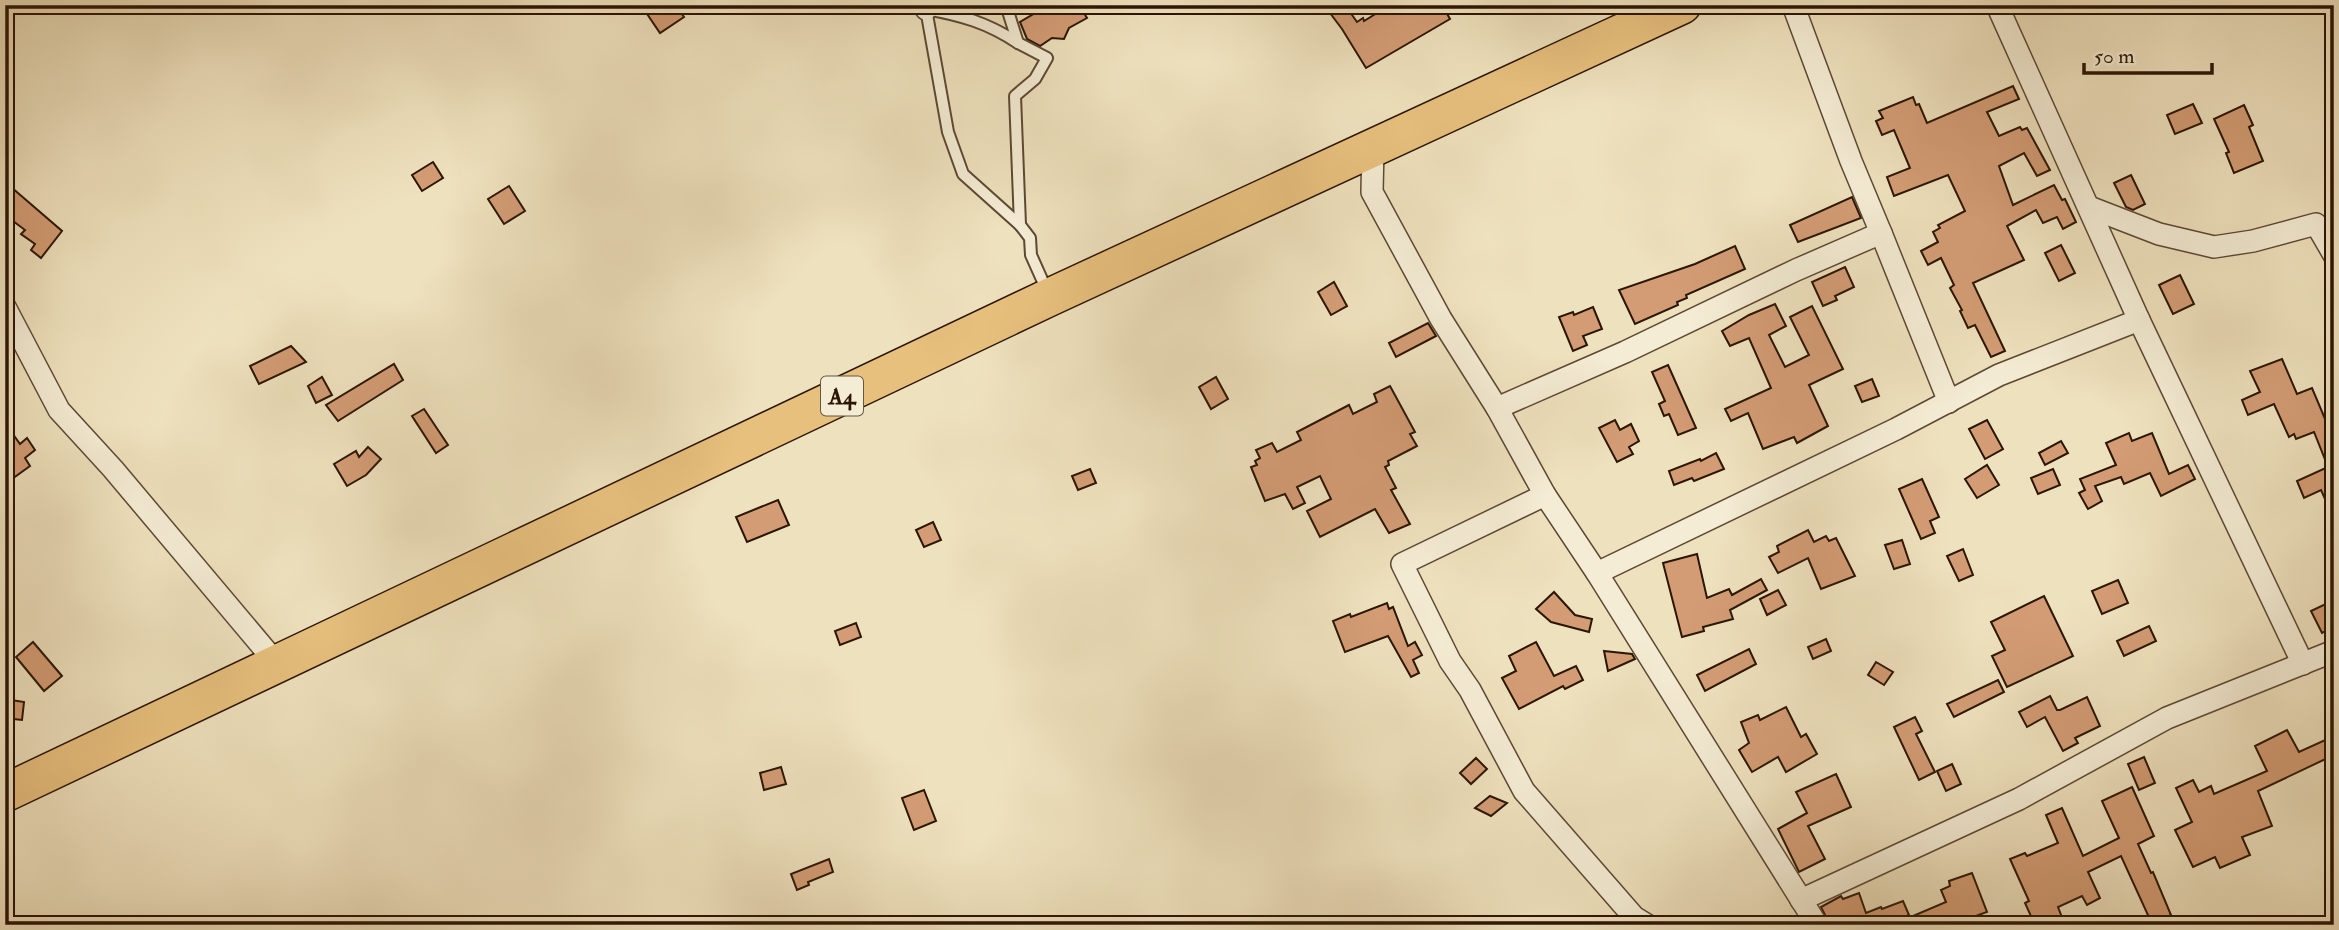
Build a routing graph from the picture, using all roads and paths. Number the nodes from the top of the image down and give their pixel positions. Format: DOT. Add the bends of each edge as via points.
graph roads {
  1 [pos="1006,5"];
  2 [pos="1682,5"];
  3 [pos="1793,5"];
  4 [pos="1997,5"];
  5 [pos="927,7"];
  6 [pos="1018,43"];
  7 [pos="1373,147"];
  8 [pos="2089,207"];
  9 [pos="1020,225"];
  10 [pos="1881,233"];
  11 [pos="2334,255"];
  12 [pos="1050,296"];
  13 [pos="5,307"];
  14 [pos="2139,320"];
  15 [pos="1949,402"];
  16 [pos="1497,408"];
  17 [pos="1545,495"];
  18 [pos="1597,573"];
  19 [pos="2334,651"];
  20 [pos="2303,664"];
  21 [pos="278,665"];
  22 [pos="5,793"];
  23 [pos="1801,900"];
  24 [pos="1647,925"];
  25 [pos="1817,925"];
  1 -- 6 [label="lane"];
  2 -- 7 [label="highway, A4"];
  3 -- 10 [label="street"];
  4 -- 8 [label="street"];
  5 -- 6 [label="lane" via="963,15"];
  5 -- 9 [label="lane" via="948,132 964,174"];
  6 -- 9 [label="lane" via="1047,58 1035,79 1015,96"];
  7 -- 12 [label="highway, A4"];
  7 -- 16 [label="street" via="1372,192 1441,320"];
  8 -- 11 [label="street" via="2159,234 2214,247 2316,225"];
  8 -- 14 [label="street"];
  9 -- 12 [label="lane" via="1030,238 1031,255"];
  10 -- 15 [label="street"];
  10 -- 16 [label="street"];
  12 -- 21 [label="highway, A4"];
  13 -- 21 [label="street" via="59,410"];
  14 -- 15 [label="street" via="1999,375"];
  14 -- 20 [label="street"];
  15 -- 18 [label="street"];
  16 -- 17 [label="street"];
  17 -- 18 [label="street"];
  17 -- 24 [label="street" via="1402,564 1450,661 1524,791 1634,917"];
  18 -- 23 [label="street"];
  19 -- 20 [label="street"];
  20 -- 23 [label="street" via="2167,718 2019,799"];
  21 -- 22 [label="highway, A4"];
  23 -- 25 [label="street"];
}
